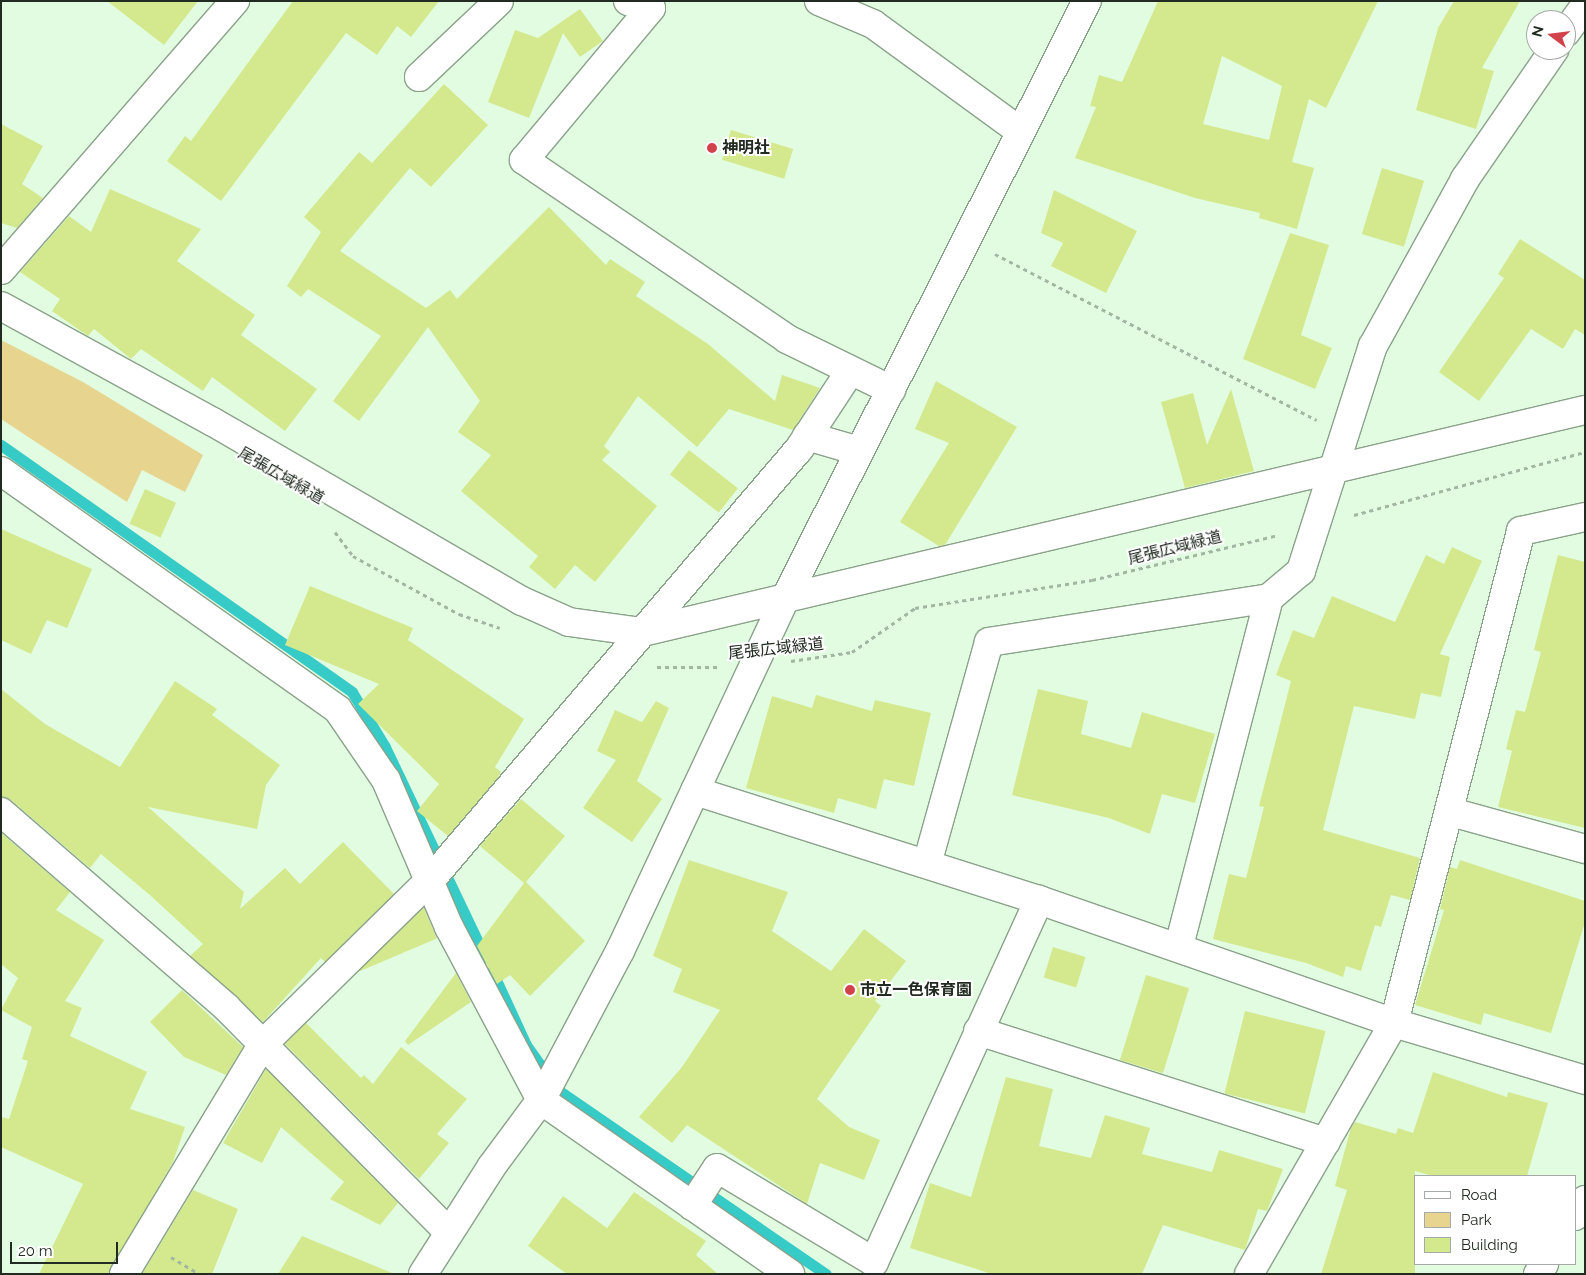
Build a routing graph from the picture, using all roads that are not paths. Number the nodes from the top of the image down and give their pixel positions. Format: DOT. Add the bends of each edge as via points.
graph roads {
  1 [pos="235,1"];
  2 [pos="499,1"];
  3 [pos="628,1"];
  4 [pos="819,1"];
  5 [pos="1087,1"];
  6 [pos="1547,60"];
  7 [pos="418,77"];
  8 [pos="1020,131"];
  9 [pos="1,270"];
  10 [pos="1,306"];
  11 [pos="849,373"];
  12 [pos="891,390"];
  13 [pos="1585,410"];
  14 [pos="807,436"];
  15 [pos="859,451"];
  16 [pos="1335,470"];
  17 [pos="1,471"];
  18 [pos="1585,517"];
  19 [pos="1269,598"];
  20 [pos="784,601"];
  21 [pos="642,632"];
  22 [pos="695,791"];
  23 [pos="1,812"];
  24 [pos="1452,812"];
  25 [pos="1585,849"];
  26 [pos="927,864"];
  27 [pos="431,878"];
  28 [pos="1039,900"];
  29 [pos="1179,947"];
  30 [pos="1394,1023"];
  31 [pos="978,1031"];
  32 [pos="263,1044"];
  33 [pos="1585,1080"];
  34 [pos="541,1100"];
  35 [pos="1326,1142"];
  36 [pos="1585,1200"];
  37 [pos="692,1206"];
  38 [pos="1576,1214"];
  39 [pos="450,1232"];
  40 [pos="124,1274"];
  41 [pos="423,1274"];
  42 [pos="790,1274"];
  43 [pos="1249,1274"];
  1 -- 9 [label="street"];
  2 -- 7 [label="street"];
  3 -- 11 [label="street" via="650,8 524,160 787,339"];
  4 -- 8 [label="street" via="873,24"];
  5 -- 8 [label="street"];
  6 -- 16 [label="street" via="1466,179 1373,346"];
  8 -- 12 [label="street"];
  10 -- 21 [label="street" via="213,422 522,601 569,622"];
  11 -- 12 [label="street"];
  11 -- 14 [label="street"];
  12 -- 15 [label="street"];
  13 -- 16 [label="street"];
  14 -- 15 [label="street"];
  14 -- 21 [label="street"];
  15 -- 20 [label="street"];
  16 -- 19 [label="street" via="1301,571"];
  16 -- 20 [label="street"];
  17 -- 27 [label="street" via="338,710 386,780"];
  18 -- 24 [label="street" via="1521,531"];
  19 -- 26 [label="street" via="988,642"];
  19 -- 29 [label="street"];
  20 -- 21 [label="street"];
  20 -- 22 [label="street"];
  21 -- 27 [label="street"];
  22 -- 26 [label="street"];
  22 -- 34 [label="street" via="620,951"];
  23 -- 32 [label="street"];
  24 -- 25 [label="street"];
  24 -- 30 [label="street"];
  26 -- 28 [label="street"];
  27 -- 32 [label="street"];
  27 -- 34 [label="street" via="449,927"];
  28 -- 29 [label="street"];
  28 -- 31 [label="street"];
  29 -- 30 [label="street"];
  30 -- 33 [label="street"];
  30 -- 35 [label="street"];
  31 -- 35 [label="street"];
  31 -- 37 [label="street" via="874,1262 717,1168"];
  32 -- 39 [label="street"];
  32 -- 40 [label="street"];
  34 -- 37 [label="street"];
  34 -- 39 [label="street"];
  35 -- 43 [label="street"];
  36 -- 38 [label="street"];
  37 -- 42 [label="street"];
  39 -- 41 [label="street"];
}
